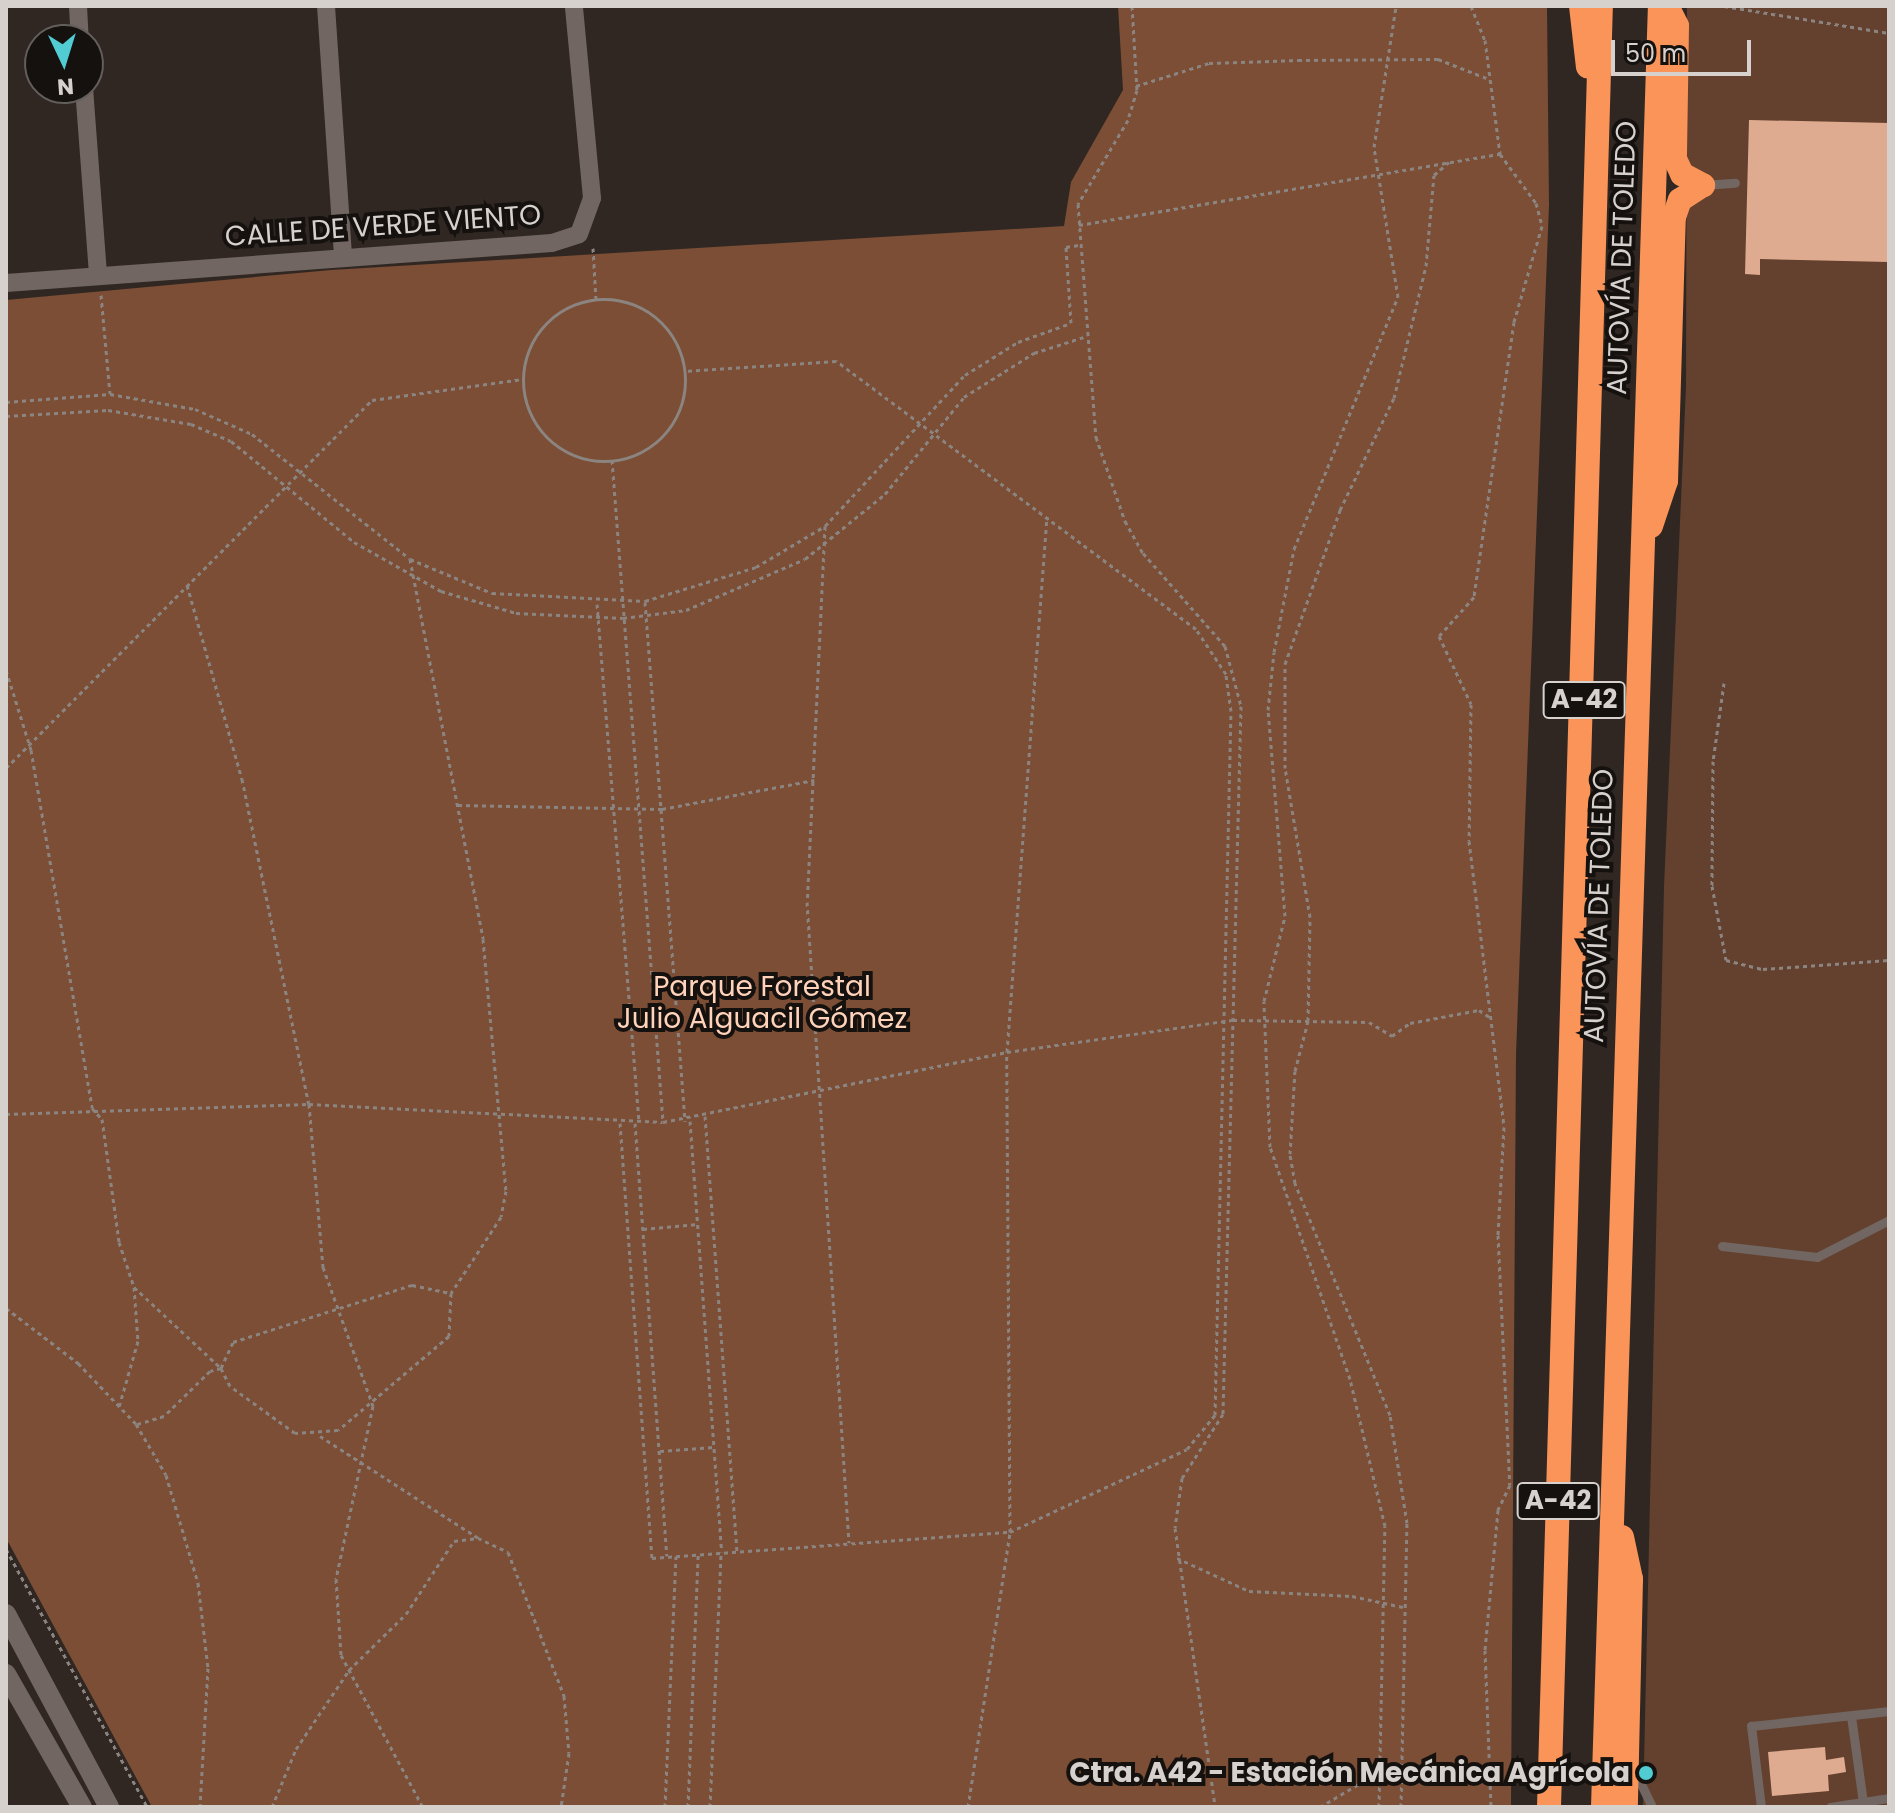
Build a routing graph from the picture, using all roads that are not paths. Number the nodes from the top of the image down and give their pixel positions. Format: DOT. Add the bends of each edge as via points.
graph roads {
  1 [pos="326,6"];
  2 [pos="574,6"];
  3 [pos="1581,6"];
  4 [pos="1601,6"];
  5 [pos="1660,6"];
  6 [pos="1667,6"];
  7 [pos="85,104"];
  8 [pos="1596,127"];
  9 [pos="1735,183"];
  10 [pos="1703,185"];
  11 [pos="343,257"];
  12 [pos="6,283"];
  13 [pos="100,283"];
  14 [pos="1642,555"];
  15 [pos="1889,1220"];
  16 [pos="1722,1246"];
  17 [pos="1614,1500"];
  18 [pos="6,1614"];
  19 [pos="1629,1655"];
  20 [pos="6,1674"];
  21 [pos="1889,1711"];
  22 [pos="1851,1716"];
  23 [pos="1638,1778"];
  24 [pos="1889,1798"];
  25 [pos="1863,1802"];
  26 [pos="82,1807"];
  27 [pos="109,1807"];
  28 [pos="1549,1807"];
  29 [pos="1603,1807"];
  30 [pos="1626,1807"];
  31 [pos="1636,1807"];
  32 [pos="1652,1807"];
  33 [pos="1761,1807"];
  34 [pos="1830,1807"];
  1 -- 11 [label="street"];
  2 -- 11 [label="street, CALLE DE VERDE VIENTO" via="591,212 579,234 552,243"];
  3 -- 8 [label="highway"];
  4 -- 8 [label="highway, AUTOVÍA DE TOLEDO / A-42"];
  5 -- 14 [label="highway, AUTOVÍA DE TOLEDO / A-42"];
  6 -- 10 [label="highway" via="1677,26 1675,159 1682,174"];
  7 -- 13 [label="street"];
  8 -- 28 [label="highway, AUTOVÍA DE TOLEDO / A-42"];
  9 -- 10 [label="lane"];
  10 -- 14 [label="highway" via="1680,200 1674,217 1666,481"];
  11 -- 13 [label="street, CALLE DE VERDE VIENTO"];
  12 -- 13 [label="street, CALLE DE VERDE VIENTO"];
  14 -- 17 [label="highway, AUTOVÍA DE TOLEDO / A-42"];
  15 -- 16 [label="lane" via="1817,1257"];
  17 -- 19 [label="highway" via="1631,1579"];
  17 -- 29 [label="highway, AUTOVÍA DE TOLEDO / A-42"];
  18 -- 27 [label="main road"];
  19 -- 23 [label="lane" via="1637,1679"];
  19 -- 30 [label="highway"];
  20 -- 26 [label="main road"];
  21 -- 22 [label="lane"];
  22 -- 25 [label="lane"];
  22 -- 33 [label="lane" via="1751,1726"];
  23 -- 31 [label="lane"];
  23 -- 32 [label="lane"];
  24 -- 25 [label="lane"];
  25 -- 34 [label="lane"];
}
